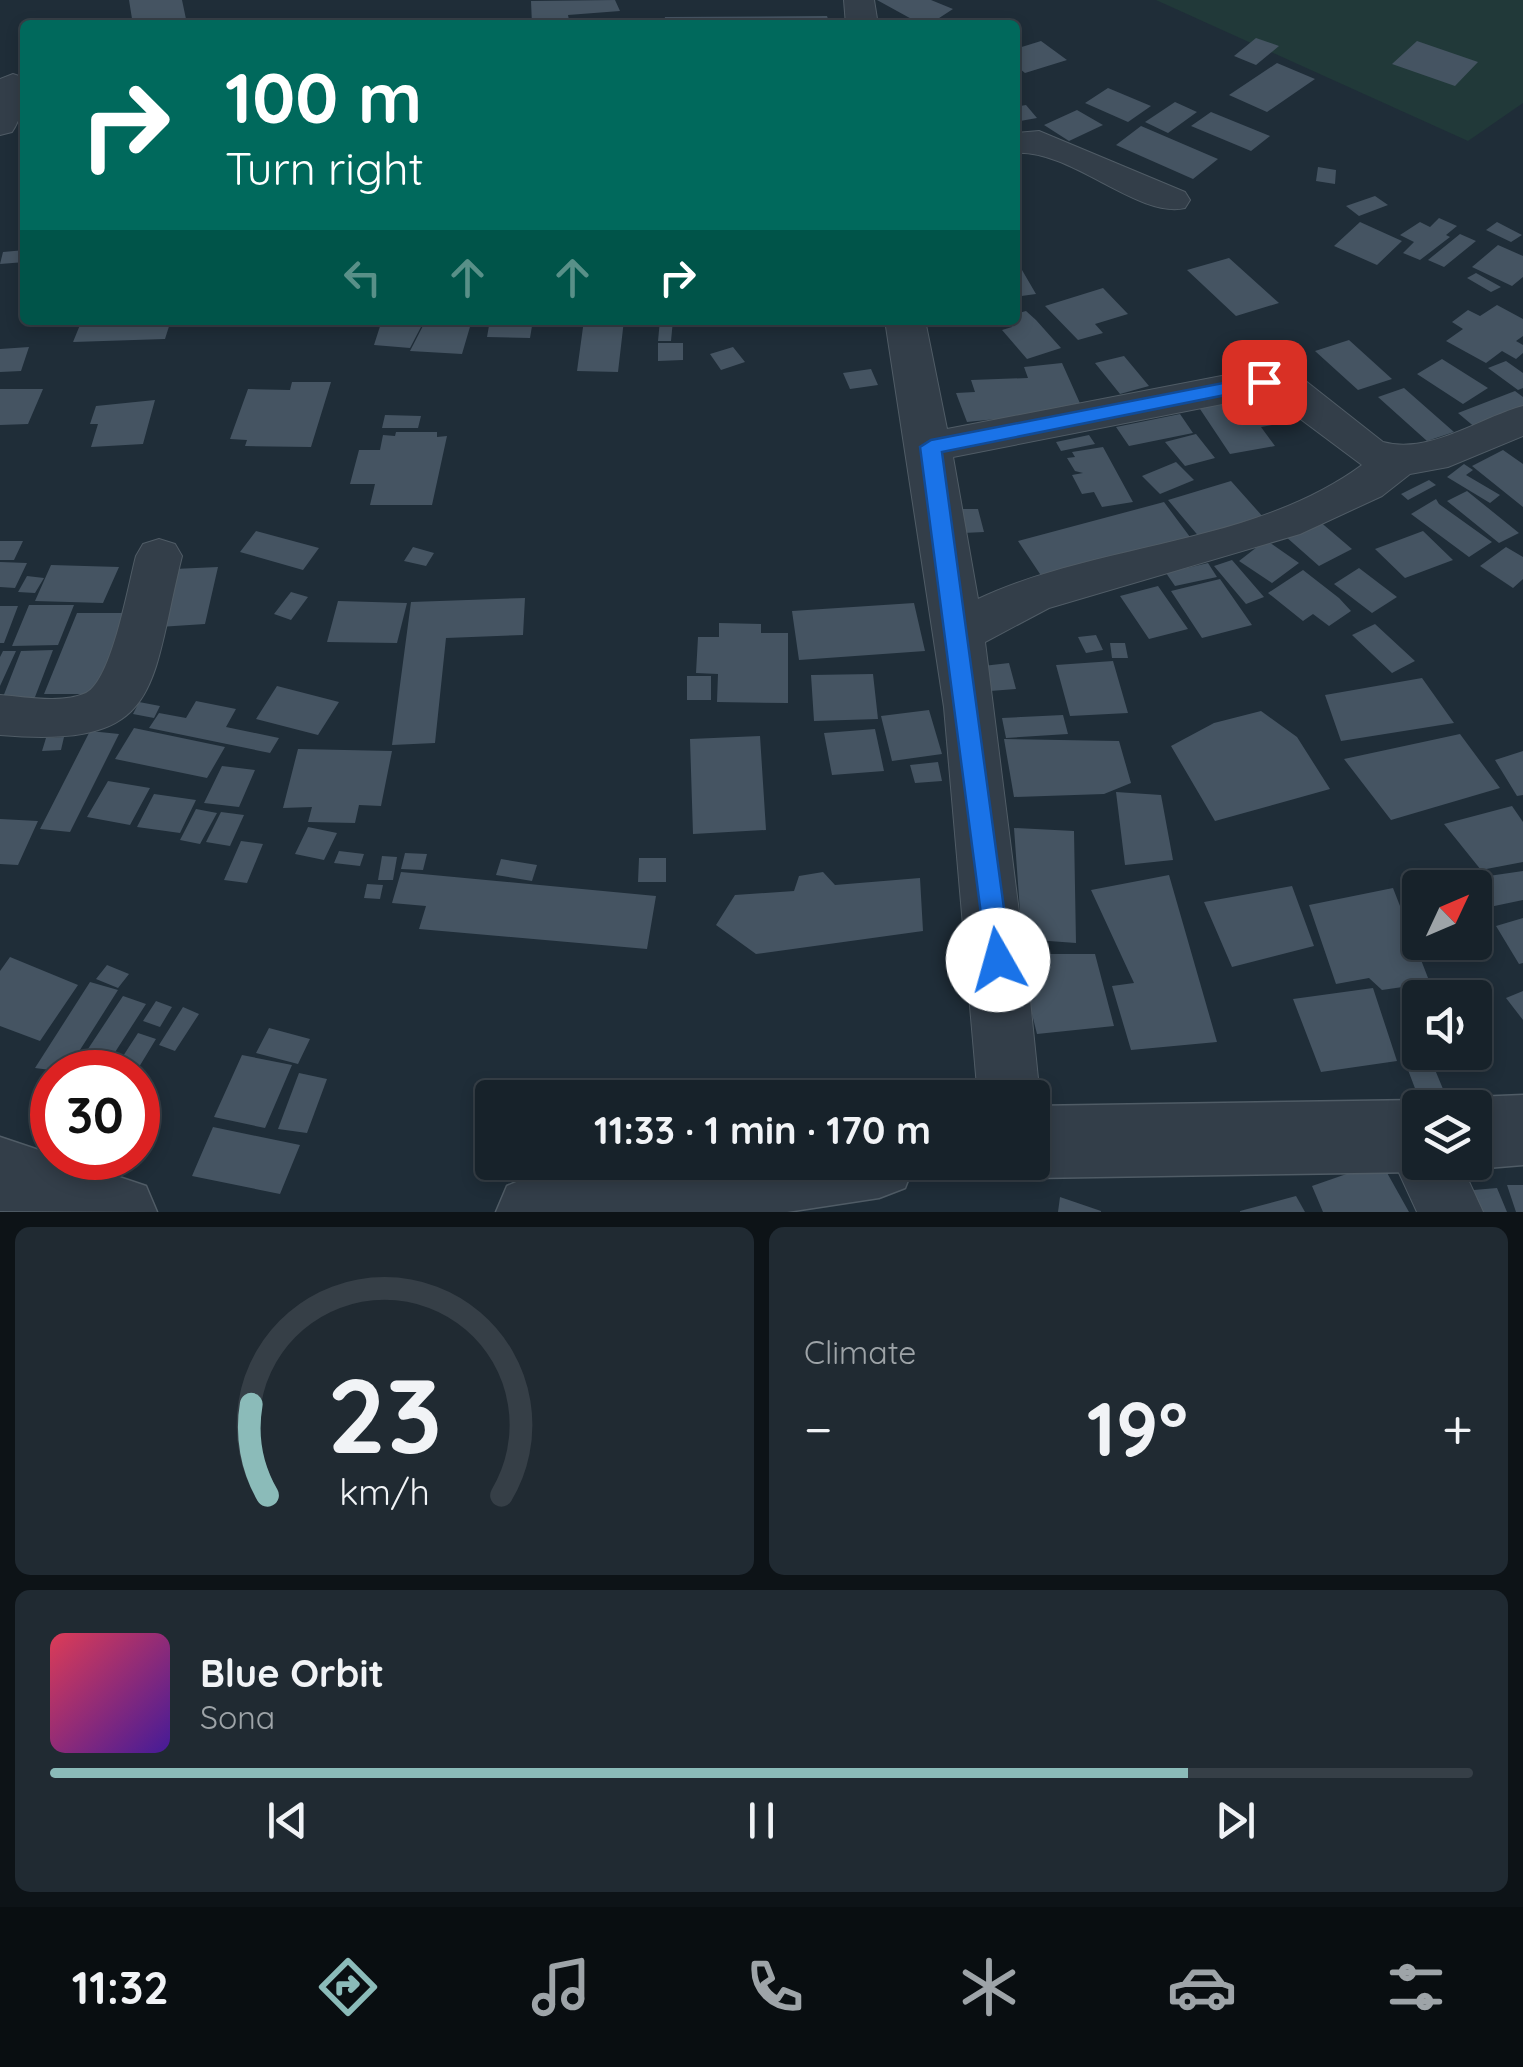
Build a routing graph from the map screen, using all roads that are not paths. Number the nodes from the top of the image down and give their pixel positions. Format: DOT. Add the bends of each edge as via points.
graph roads {
  1 [pos="13,84"];
  2 [pos="0,124"];
  3 [pos="1020,144"];
  4 [pos="1172,200"];
  5 [pos="905,325"];
  6 [pos="1523,420"];
  7 [pos="931,447"];
  8 [pos="1398,461"];
  9 [pos="159,556"];
  10 [pos="958,637"];
  11 [pos="0,715"];
  12 [pos="1009,1080"];
  13 [pos="1523,1130"];
  14 [pos="1492,1135"];
  15 [pos="1050,1142"];
  16 [pos="1402,1144"];
  17 [pos="0,1174"];
  18 [pos="754,1180"];
  19 [pos="1442,1180"];
  20 [pos="120,1212"];
  21 [pos="533,1212"];
  22 [pos="1451,1212"];
  1 -- 2 [label="street"];
  3 -- 4 [label="street" via="1053,146"];
  5 -- 7 [label="street"];
  6 -- 8 [label="street" via="1433,456"];
  7 -- 8 [label="street" via="1264,382 1283,385 1368,452"];
  7 -- 10 [label="street"];
  8 -- 10 [label="street" via="1344,498 1212,545 1025,598 983,614"];
  9 -- 11 [label="street" via="117,699 85,716"];
  10 -- 12 [label="street"];
  13 -- 14 [label="street"];
  15 -- 16 [label="street"];
  17 -- 20 [label="street"];
  18 -- 21 [label="street"];
  19 -- 22 [label="street"];
}
